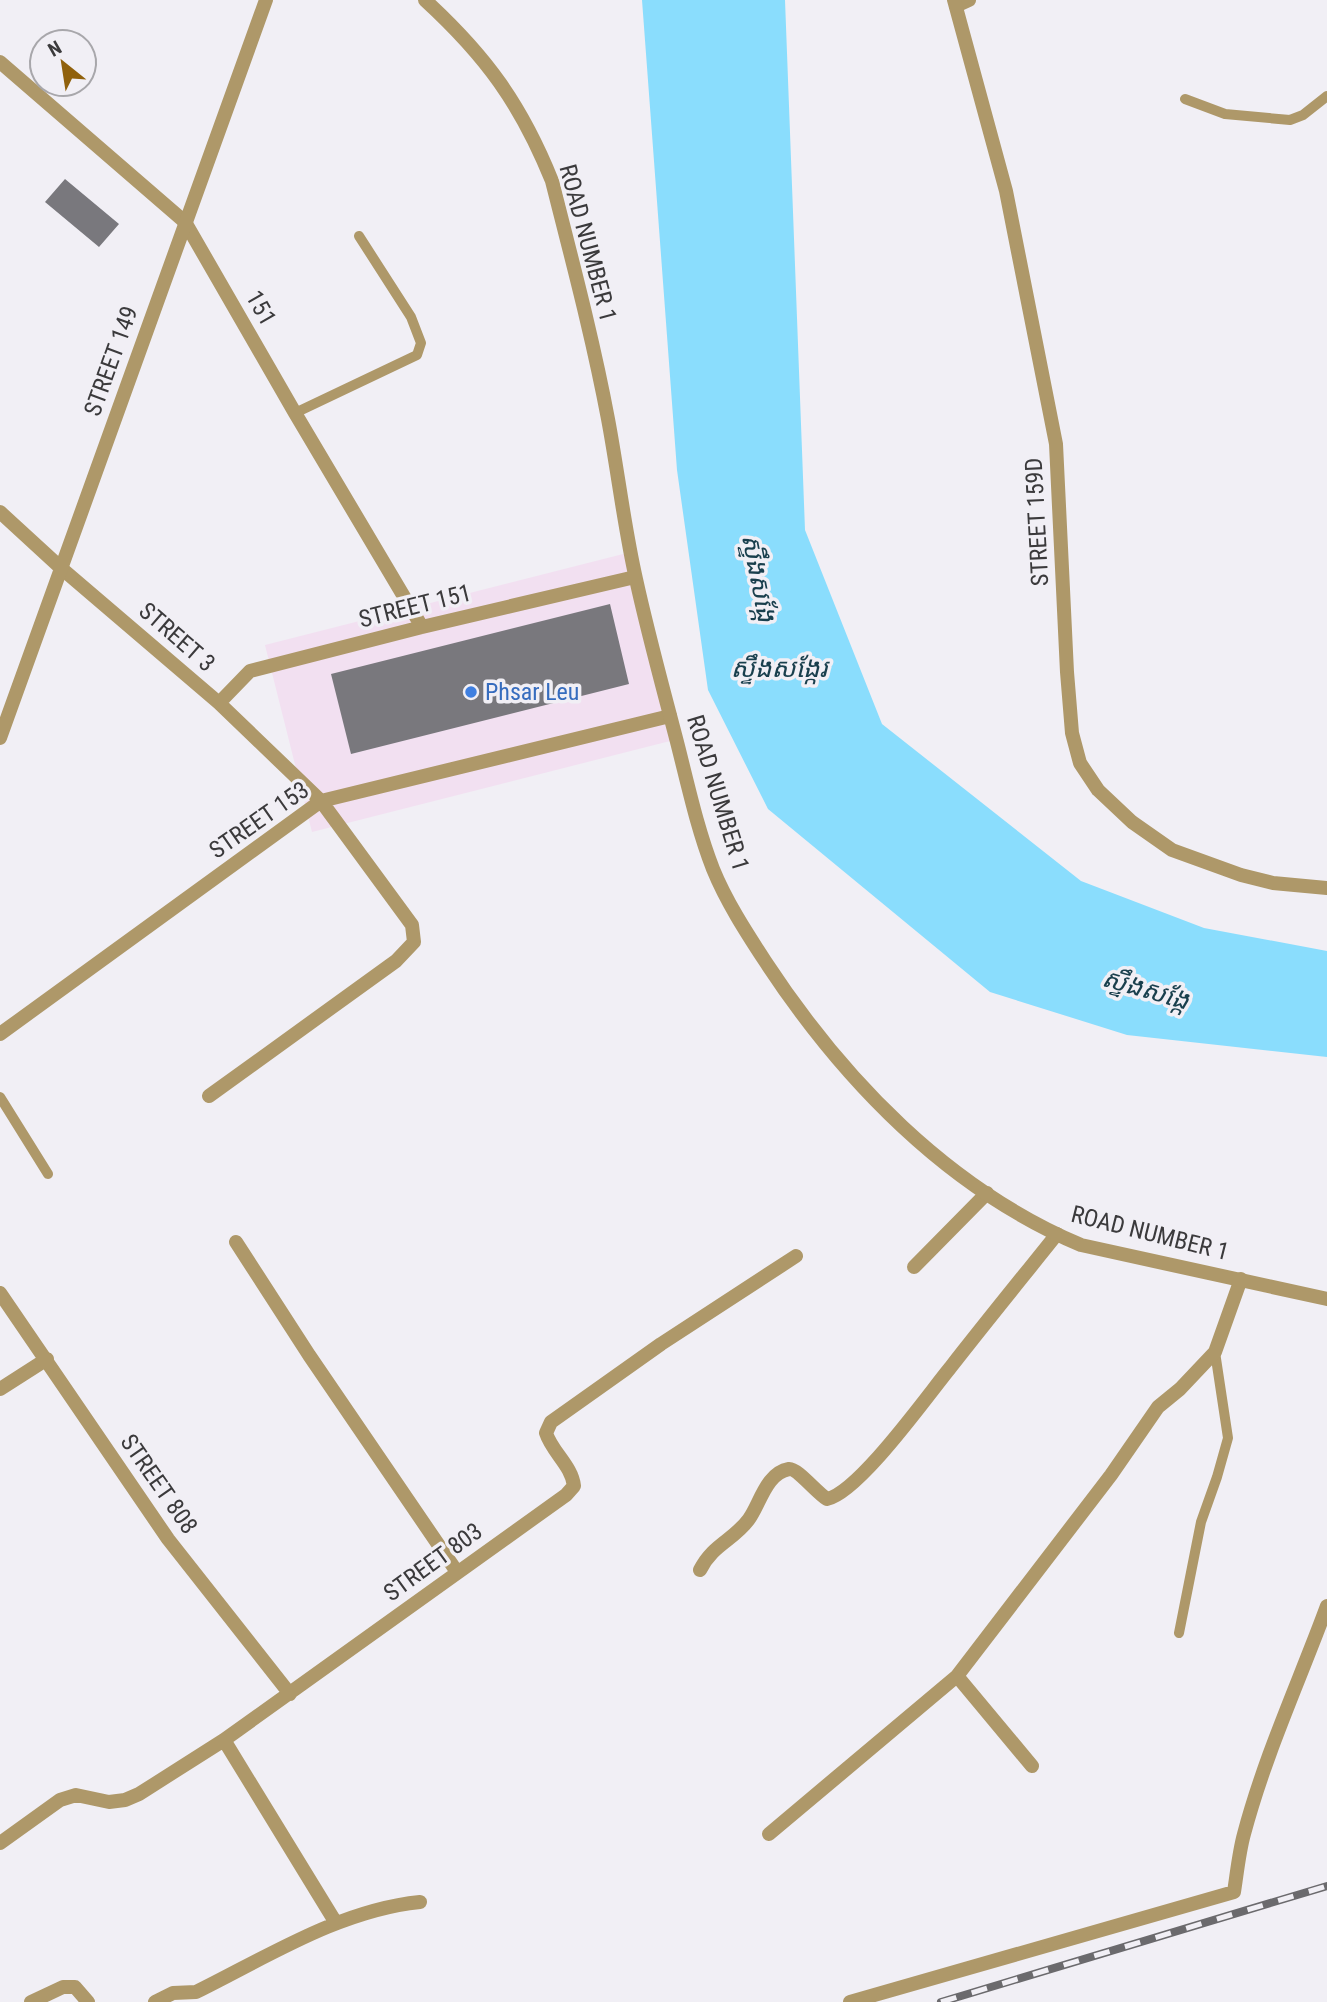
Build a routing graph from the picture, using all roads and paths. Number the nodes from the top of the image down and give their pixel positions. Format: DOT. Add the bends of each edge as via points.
graph roads {
  1 [pos="266,0"];
  2 [pos="425,0"];
  3 [pos="960,2"];
  4 [pos="0,62"];
  5 [pos="1327,96"];
  6 [pos="1185,99"];
  7 [pos="185,222"];
  8 [pos="359,236"];
  9 [pos="295,413"];
  10 [pos="0,512"];
  11 [pos="61,568"];
  12 [pos="635,577"];
  13 [pos="422,627"];
  14 [pos="219,703"];
  15 [pos="670,716"];
  16 [pos="0,738"];
  17 [pos="321,801"];
  18 [pos="1327,888"];
  19 [pos="0,1034"];
  20 [pos="0,1097"];
  21 [pos="209,1097"];
  22 [pos="48,1174"];
  23 [pos="986,1193"];
  24 [pos="1057,1234"];
  25 [pos="236,1242"];
  26 [pos="796,1256"];
  27 [pos="914,1267"];
  28 [pos="1241,1279"];
  29 [pos="0,1293"];
  30 [pos="1327,1299"];
  31 [pos="1215,1352"];
  32 [pos="47,1359"];
  33 [pos="0,1389"];
  34 [pos="700,1570"];
  35 [pos="457,1572"];
  36 [pos="1327,1606"];
  37 [pos="1179,1633"];
  38 [pos="957,1676"];
  39 [pos="290,1694"];
  40 [pos="224,1741"];
  41 [pos="1032,1766"];
  42 [pos="769,1834"];
  43 [pos="0,1843"];
  44 [pos="420,1902"];
  45 [pos="336,1923"];
  46 [pos="32,2002"];
  47 [pos="88,2002"];
  48 [pos="155,2002"];
  49 [pos="850,2002"];
  1 -- 7 [label="street, STREET 149"];
  2 -- 12 [label="street, ROAD NUMBER 1" via="484,59 504,87 552,181 607,417"];
  3 -- 18 [label="street, STREET 159D" via="1006,191 1056,444 1070,709 1080,763 1098,790 1172,850 1273,883"];
  4 -- 7 [label="street, 151"];
  5 -- 6 [label="lane" via="1290,120 1225,114"];
  7 -- 9 [label="street, 151"];
  7 -- 11 [label="street, STREET 149"];
  8 -- 9 [label="lane" via="411,317 421,344 417,355"];
  9 -- 13 [label="street, 151"];
  10 -- 11 [label="street, STREET 3"];
  11 -- 14 [label="street, STREET 3"];
  11 -- 16 [label="street, STREET 149"];
  12 -- 13 [label="street, STREET 151"];
  12 -- 15 [label="street, ROAD NUMBER 1"];
  13 -- 14 [label="street, STREET 151" via="250,671"];
  14 -- 17 [label="street, STREET 3"];
  15 -- 17 [label="street, STREET 153"];
  15 -- 23 [label="street, ROAD NUMBER 1" via="714,871 780,983 869,1094 925,1148"];
  17 -- 19 [label="street, STREET 153"];
  17 -- 21 [label="street, STREET 3" via="412,925 414,942 396,961"];
  20 -- 22 [label="lane"];
  23 -- 24 [label="street, ROAD NUMBER 1"];
  23 -- 27 [label="street"];
  24 -- 28 [label="street, ROAD NUMBER 1" via="1082,1245"];
  24 -- 34 [label="street" via="866,1470 836,1497 827,1499 796,1471 785,1471 769,1482 746,1523 707,1556"];
  25 -- 35 [label="street"];
  26 -- 35 [label="street, STREET 803" via="551,1422 546,1433 550,1445 573,1476 574,1486"];
  28 -- 30 [label="street, ROAD NUMBER 1"];
  28 -- 31 [label="street"];
  29 -- 32 [label="street, STREET 808"];
  31 -- 37 [label="lane" via="1228,1438 1201,1522"];
  31 -- 38 [label="street" via="1158,1407"];
  32 -- 33 [label="street"];
  32 -- 39 [label="street, STREET 808" via="168,1539"];
  35 -- 39 [label="street, STREET 803"];
  36 -- 49 [label="street" via="1275,1739 1244,1835 1234,1892"];
  38 -- 41 [label="street"];
  38 -- 42 [label="street"];
  39 -- 40 [label="street, STREET 803"];
  40 -- 43 [label="street, STREET 803" via="125,1800 110,1802 76,1795 60,1800"];
  40 -- 45 [label="street"];
  44 -- 45 [label="street" via="390,1905"];
  45 -- 48 [label="street" via="196,1992 173,1993"];
  46 -- 47 [label="street" via="64,1987 75,1987"];
}
